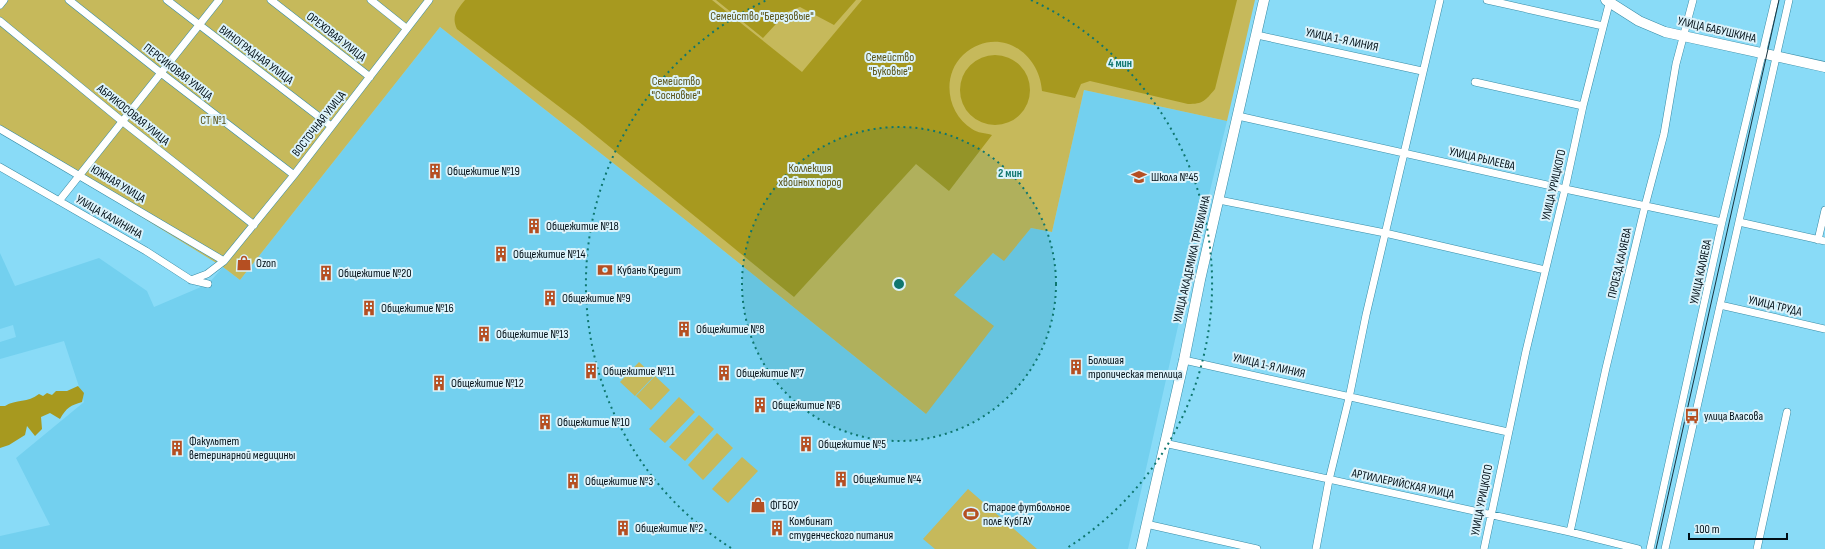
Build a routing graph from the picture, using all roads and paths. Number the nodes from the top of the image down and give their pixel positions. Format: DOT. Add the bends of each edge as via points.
graph roads {
  1 [pos="4,0"];
  2 [pos="70,0"];
  3 [pos="167,0"];
  4 [pos="219,0"];
  5 [pos="271,0"];
  6 [pos="371,0"];
  7 [pos="429,0"];
  8 [pos="1264,0"];
  9 [pos="1440,0"];
  10 [pos="1487,0"];
  11 [pos="1693,0"];
  12 [pos="1774,0"];
  13 [pos="1788,0"];
  14 [pos="1608,1"];
  15 [pos="0,5"];
  16 [pos="0,21"];
  17 [pos="199,25"];
  18 [pos="1603,26"];
  19 [pos="406,28"];
  20 [pos="1256,35"];
  21 [pos="1684,37"];
  22 [pos="1763,54"];
  23 [pos="1776,56"];
  24 [pos="1825,67"];
  25 [pos="1422,71"];
  26 [pos="160,73"];
  27 [pos="370,77"];
  28 [pos="1475,82"];
  29 [pos="1583,106"];
  30 [pos="1238,116"];
  31 [pos="123,122"];
  32 [pos="331,126"];
  33 [pos="0,129"];
  34 [pos="1403,153"];
  35 [pos="0,167"];
  36 [pos="81,175"];
  37 [pos="294,175"];
  38 [pos="1565,189"];
  39 [pos="1219,200"];
  40 [pos="59,201"];
  41 [pos="1645,206"];
  42 [pos="1825,210"];
  43 [pos="1722,222"];
  44 [pos="1739,222"];
  45 [pos="254,224"];
  46 [pos="1385,233"];
  47 [pos="1822,240"];
  48 [pos="224,261"];
  49 [pos="1545,270"];
  50 [pos="191,280"];
  51 [pos="208,284"];
  52 [pos="1720,305"];
  53 [pos="1825,329"];
  54 [pos="1184,360"];
  55 [pos="1349,398"];
  56 [pos="1787,412"];
  57 [pos="1508,432"];
  58 [pos="1164,443"];
  59 [pos="1329,480"];
  60 [pos="1490,514"];
  61 [pos="1146,524"];
  62 [pos="1570,532"];
  63 [pos="1141,549"];
  64 [pos="1257,549"];
  65 [pos="1316,549"];
  66 [pos="1484,549"];
  67 [pos="1638,549"];
  68 [pos="1650,549"];
  69 [pos="1665,549"];
  70 [pos="1757,549"];
  1 -- 15 [label="street"];
  2 -- 26 [label="street, ПЕРСИКОВАЯ УЛИЦА"];
  3 -- 17 [label="street, ВИНОГРАДНАЯ УЛИЦА"];
  4 -- 17 [label="street"];
  5 -- 27 [label="street, ОРЕХОВАЯ УЛИЦА"];
  6 -- 19 [label="street"];
  7 -- 19 [label="street, ВОСТОЧНАЯ УЛИЦА"];
  8 -- 20 [label="main road, УЛИЦА АКАДЕМИКА ТРУБИЛИНА"];
  9 -- 25 [label="street"];
  10 -- 18 [label="street"];
  11 -- 21 [label="street, ПРОЕЗД КАЛЯЕВА"];
  12 -- 22 [label="street, УЛИЦА КАЛЯЕВА"];
  13 -- 23 [label="street, УЛИЦА КАЛЯЕВА"];
  14 -- 18 [label="street, УЛИЦА УРИЦКОГО"];
  14 -- 21 [label="main road, УЛИЦА БАБУШКИНА" via="1639,22"];
  16 -- 31 [label="street, АБРИКОСОВАЯ УЛИЦА"];
  17 -- 26 [label="street"];
  17 -- 32 [label="street, ВИНОГРАДНАЯ УЛИЦА"];
  18 -- 29 [label="street, УЛИЦА УРИЦКОГО"];
  19 -- 27 [label="street, ВОСТОЧНАЯ УЛИЦА"];
  20 -- 25 [label="street, УЛИЦА 1-Я ЛИНИЯ"];
  20 -- 30 [label="main road, УЛИЦА АКАДЕМИКА ТРУБИЛИНА"];
  21 -- 22 [label="main road, УЛИЦА БАБУШКИНА"];
  21 -- 41 [label="street, ПРОЕЗД КАЛЯЕВА" via="1676,64 1664,134"];
  22 -- 23 [label="main road, УЛИЦА БАБУШКИНА"];
  22 -- 43 [label="street, УЛИЦА КАЛЯЕВА"];
  23 -- 24 [label="main road, УЛИЦА БАБУШКИНА"];
  23 -- 44 [label="street, УЛИЦА КАЛЯЕВА"];
  25 -- 34 [label="street"];
  26 -- 31 [label="street"];
  26 -- 37 [label="street, ПЕРСИКОВАЯ УЛИЦА"];
  27 -- 32 [label="street, ВОСТОЧНАЯ УЛИЦА"];
  28 -- 29 [label="street"];
  29 -- 38 [label="street, УЛИЦА УРИЦКОГО"];
  30 -- 34 [label="street, УЛИЦА РЫЛЕЕВА"];
  30 -- 39 [label="main road, УЛИЦА АКАДЕМИКА ТРУБИЛИНА"];
  31 -- 36 [label="street"];
  31 -- 45 [label="street, АБРИКОСОВАЯ УЛИЦА"];
  32 -- 37 [label="street, ВОСТОЧНАЯ УЛИЦА"];
  33 -- 36 [label="street, ЮЖНАЯ УЛИЦА"];
  34 -- 38 [label="street, УЛИЦА РЫЛЕЕВА"];
  34 -- 46 [label="street"];
  35 -- 40 [label="street, УЛИЦА КАЛИНИНА"];
  36 -- 40 [label="street"];
  36 -- 48 [label="street, ЮЖНАЯ УЛИЦА"];
  37 -- 45 [label="street, ВОСТОЧНАЯ УЛИЦА"];
  38 -- 41 [label="street, УЛИЦА РЫЛЕЕВА"];
  38 -- 49 [label="street, УЛИЦА УРИЦКОГО"];
  39 -- 46 [label="street"];
  39 -- 54 [label="main road, УЛИЦА АКАДЕМИКА ТРУБИЛИНА"];
  40 -- 50 [label="street, УЛИЦА КАЛИНИНА"];
  41 -- 43 [label="street, УЛИЦА РЫЛЕЕВА"];
  41 -- 62 [label="street, ПРОЕЗД КАЛЯЕВА"];
  42 -- 47 [label="street"];
  43 -- 68 [label="street, УЛИЦА КАЛЯЕВА"];
  44 -- 47 [label="street"];
  44 -- 52 [label="street, УЛИЦА КАЛЯЕВА"];
  45 -- 48 [label="street, ВОСТОЧНАЯ УЛИЦА"];
  46 -- 49 [label="street"];
  46 -- 55 [label="street"];
  48 -- 50 [label="street, ВОСТОЧНАЯ УЛИЦА" via="207,274"];
  49 -- 57 [label="street, УЛИЦА УРИЦКОГО"];
  50 -- 51 [label="street, УЛИЦА КАЛИНИНА"];
  52 -- 53 [label="street, УЛИЦА ТРУДА"];
  52 -- 69 [label="street, УЛИЦА КАЛЯЕВА"];
  54 -- 55 [label="street, УЛИЦА 1-Я ЛИНИЯ"];
  54 -- 58 [label="main road, УЛИЦА АКАДЕМИКА ТРУБИЛИНА"];
  55 -- 57 [label="street"];
  55 -- 59 [label="street"];
  56 -- 70 [label="street"];
  57 -- 60 [label="street, УЛИЦА УРИЦКОГО"];
  58 -- 59 [label="street, АРТИЛЛЕРИЙСКАЯ УЛИЦА"];
  58 -- 61 [label="main road, УЛИЦА АКАДЕМИКА ТРУБИЛИНА"];
  59 -- 60 [label="street, АРТИЛЛЕРИЙСКАЯ УЛИЦА"];
  59 -- 65 [label="street"];
  60 -- 62 [label="street, АРТИЛЛЕРИЙСКАЯ УЛИЦА"];
  60 -- 66 [label="street, УЛИЦА УРИЦКОГО"];
  61 -- 63 [label="main road, УЛИЦА АКАДЕМИКА ТРУБИЛИНА"];
  61 -- 64 [label="street"];
  62 -- 67 [label="street, АРТИЛЛЕРИЙСКАЯ УЛИЦА"];
}
